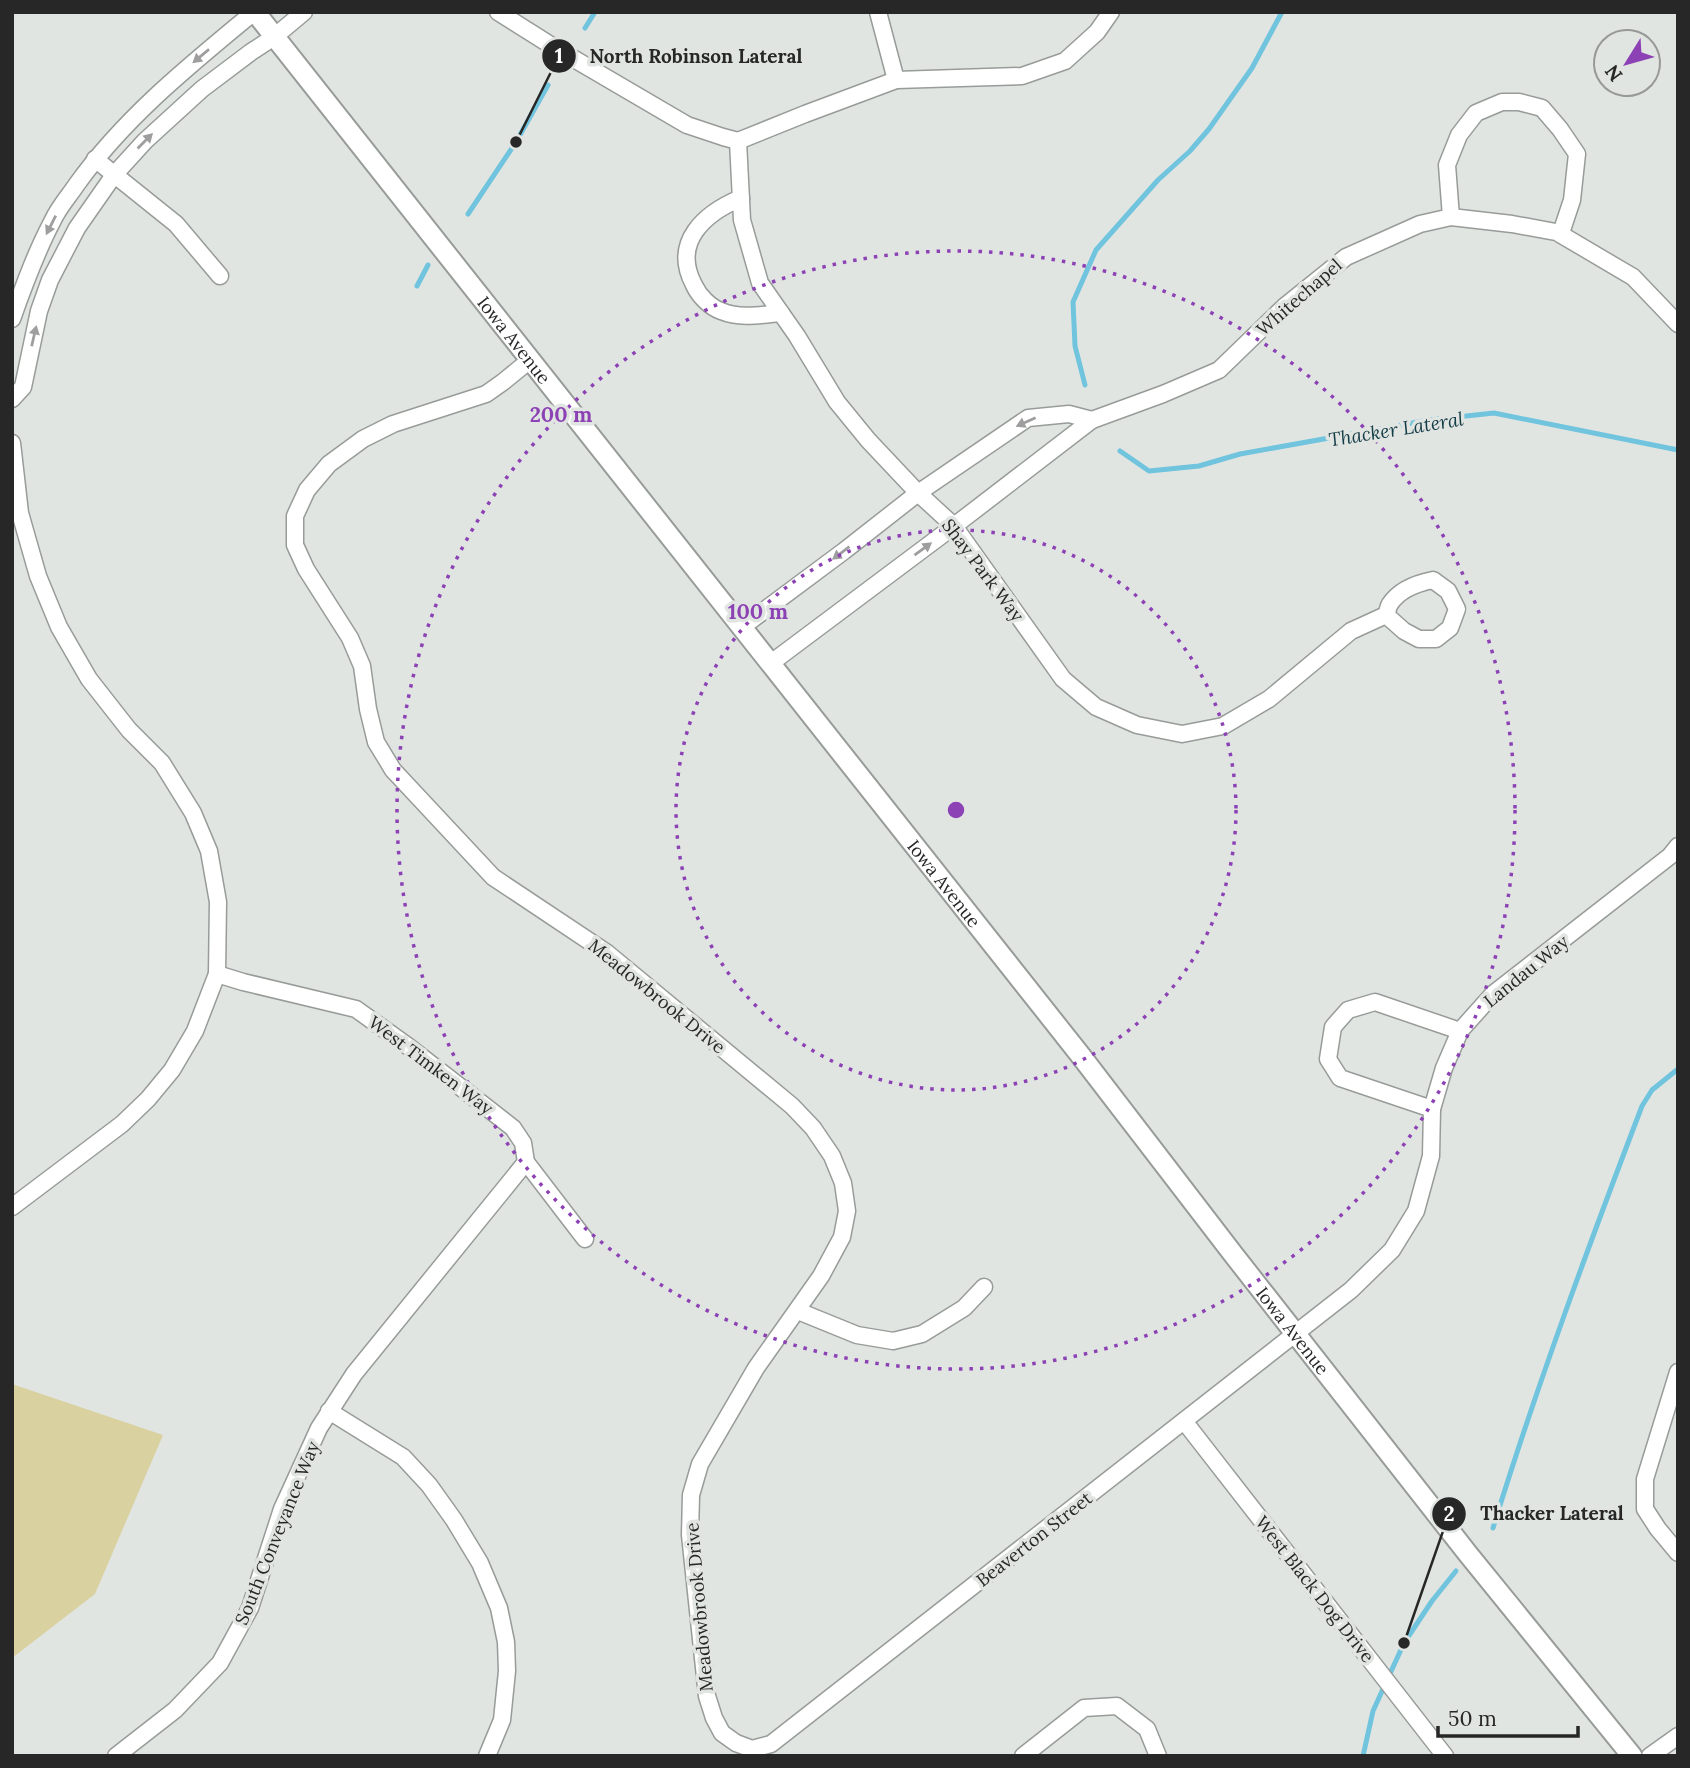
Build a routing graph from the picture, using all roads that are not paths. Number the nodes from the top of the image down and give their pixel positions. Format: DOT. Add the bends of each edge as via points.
graph roads {
  1 [pos="254,12"];
  2 [pos="304,12"];
  3 [pos="498,12"];
  4 [pos="878,12"];
  5 [pos="1111,12"];
  6 [pos="274,37"];
  7 [pos="896,80"];
  8 [pos="738,141"];
  9 [pos="95,159"];
  10 [pos="114,175"];
  11 [pos="741,198"];
  12 [pos="1451,217"];
  13 [pos="1561,233"];
  14 [pos="28,270"];
  15 [pos="220,276"];
  16 [pos="50,281"];
  17 [pos="780,313"];
  18 [pos="12,319"];
  19 [pos="1678,324"];
  20 [pos="530,360"];
  21 [pos="12,399"];
  22 [pos="1092,420"];
  23 [pos="12,443"];
  24 [pos="918,494"];
  25 [pos="16,514"];
  26 [pos="954,526"];
  27 [pos="1386,615"];
  28 [pos="742,627"];
  29 [pos="771,663"];
  30 [pos="1678,846"];
  31 [pos="216,974"];
  32 [pos="1460,1031"];
  33 [pos="1432,1109"];
  34 [pos="526,1162"];
  35 [pos="12,1207"];
  36 [pos="585,1239"];
  37 [pos="984,1287"];
  38 [pos="798,1311"];
  39 [pos="1296,1334"];
  40 [pos="1678,1372"];
  41 [pos="329,1411"];
  42 [pos="1184,1422"];
  43 [pos="1678,1553"];
  44 [pos="1678,1736"];
  45 [pos="771,1744"];
  46 [pos="116,1756"];
  47 [pos="487,1756"];
  48 [pos="1023,1756"];
  49 [pos="1158,1756"];
  50 [pos="1446,1756"];
  51 [pos="1632,1756"];
  52 [pos="1650,1756"];
  1 -- 6 [label="street, Iowa Avenue"];
  1 -- 9 [label="street, one-way" via="183,71"];
  2 -- 6 [label="street"];
  3 -- 8 [label="street" via="687,125"];
  4 -- 7 [label="street"];
  5 -- 7 [label="street" via="1065,61 1022,76"];
  10 -- 6 [label="street, one-way" via="202,89"];
  6 -- 20 [label="street, Iowa Avenue"];
  7 -- 8 [label="street"];
  8 -- 11 [label="street, Shay Park Way"];
  9 -- 10 [label="street"];
  9 -- 14 [label="street, one-way" via="54,217"];
  10 -- 15 [label="street" via="176,225"];
  10 -- 16 [label="street" via="77,229"];
  11 -- 17 [label="street, Shay Park Way" via="742,220 760,283"];
  11 -- 17 [label="street" via="713,212 697,228 687,254 690,278 705,301 718,310 751,316"];
  12 -- 13 [label="street, Whitechapel"];
  12 -- 13 [label="street" via="1447,165 1459,135 1476,113 1502,102 1519,102 1542,108 1577,154 1572,200"];
  12 -- 22 [label="street, Whitechapel" via="1420,224 1346,257 1284,307 1219,370"];
  13 -- 19 [label="street" via="1633,277"];
  14 -- 16 [label="street"];
  14 -- 18 [label="street"];
  21 -- 16 [label="street, one-way" via="23,387"];
  17 -- 24 [label="street, Shay Park Way" via="837,402"];
  20 -- 28 [label="street, Iowa Avenue"];
  20 -- 38 [label="street, Meadowbrook Drive" via="485,394 393,424 330,464 307,490 295,516 295,545 350,638 362,666 376,742 393,769 493,877 638,978 792,1106 832,1156 846,1211 842,1237"];
  22 -- 24 [label="street, Whitechapel, one-way" via="1069,414 1028,418"];
  22 -- 26 [label="street, Whitechapel"];
  23 -- 25 [label="street"];
  24 -- 26 [label="street, Shay Park Way"];
  24 -- 28 [label="street, Whitechapel, one-way"];
  25 -- 31 [label="street" via="59,627 89,679 162,763 193,813 209,851 218,902"];
  26 -- 27 [label="street, Shay Park Way" via="1063,679 1096,707 1137,725 1170,732 1223,726 1269,699 1351,631"];
  29 -- 26 [label="street, Whitechapel, one-way"];
  28 -- 29 [label="street, Iowa Avenue"];
  29 -- 39 [label="street, Iowa Avenue"];
  30 -- 32 [label="street, Landau Way" via="1493,994"];
  31 -- 34 [label="street, West Timken Way" via="356,1009 513,1128 523,1143"];
  31 -- 35 [label="street" via="195,1031 148,1099"];
  32 -- 33 [label="street, Landau Way"];
  32 -- 33 [label="street" via="1375,1002 1348,1010 1333,1027 1328,1059 1340,1078"];
  33 -- 39 [label="street, Landau Way" via="1431,1156 1416,1211 1392,1250"];
  34 -- 36 [label="street, West Timken Way"];
  34 -- 41 [label="street, South Conveyance Way"];
  37 -- 38 [label="street" via="964,1308 922,1334 893,1341 857,1335"];
  38 -- 45 [label="street, Meadowbrook Drive" via="756,1368 700,1464 691,1494 690,1535 707,1696 714,1718 722,1733 736,1743 752,1749"];
  39 -- 42 [label="street, Beaverton Street"];
  39 -- 51 [label="street, Iowa Avenue"];
  40 -- 43 [label="street" via="1646,1479 1645,1509"];
  41 -- 46 [label="street, South Conveyance Way" via="282,1509 250,1608 220,1663 175,1710"];
  41 -- 47 [label="street" via="402,1457 429,1485 480,1563 499,1608 508,1671 502,1720"];
  42 -- 45 [label="street, Beaverton Street"];
  42 -- 50 [label="street, West Black Dog Drive"];
  44 -- 52 [label="street"];
  48 -- 49 [label="street" via="1084,1709 1117,1706 1147,1729"];
}
